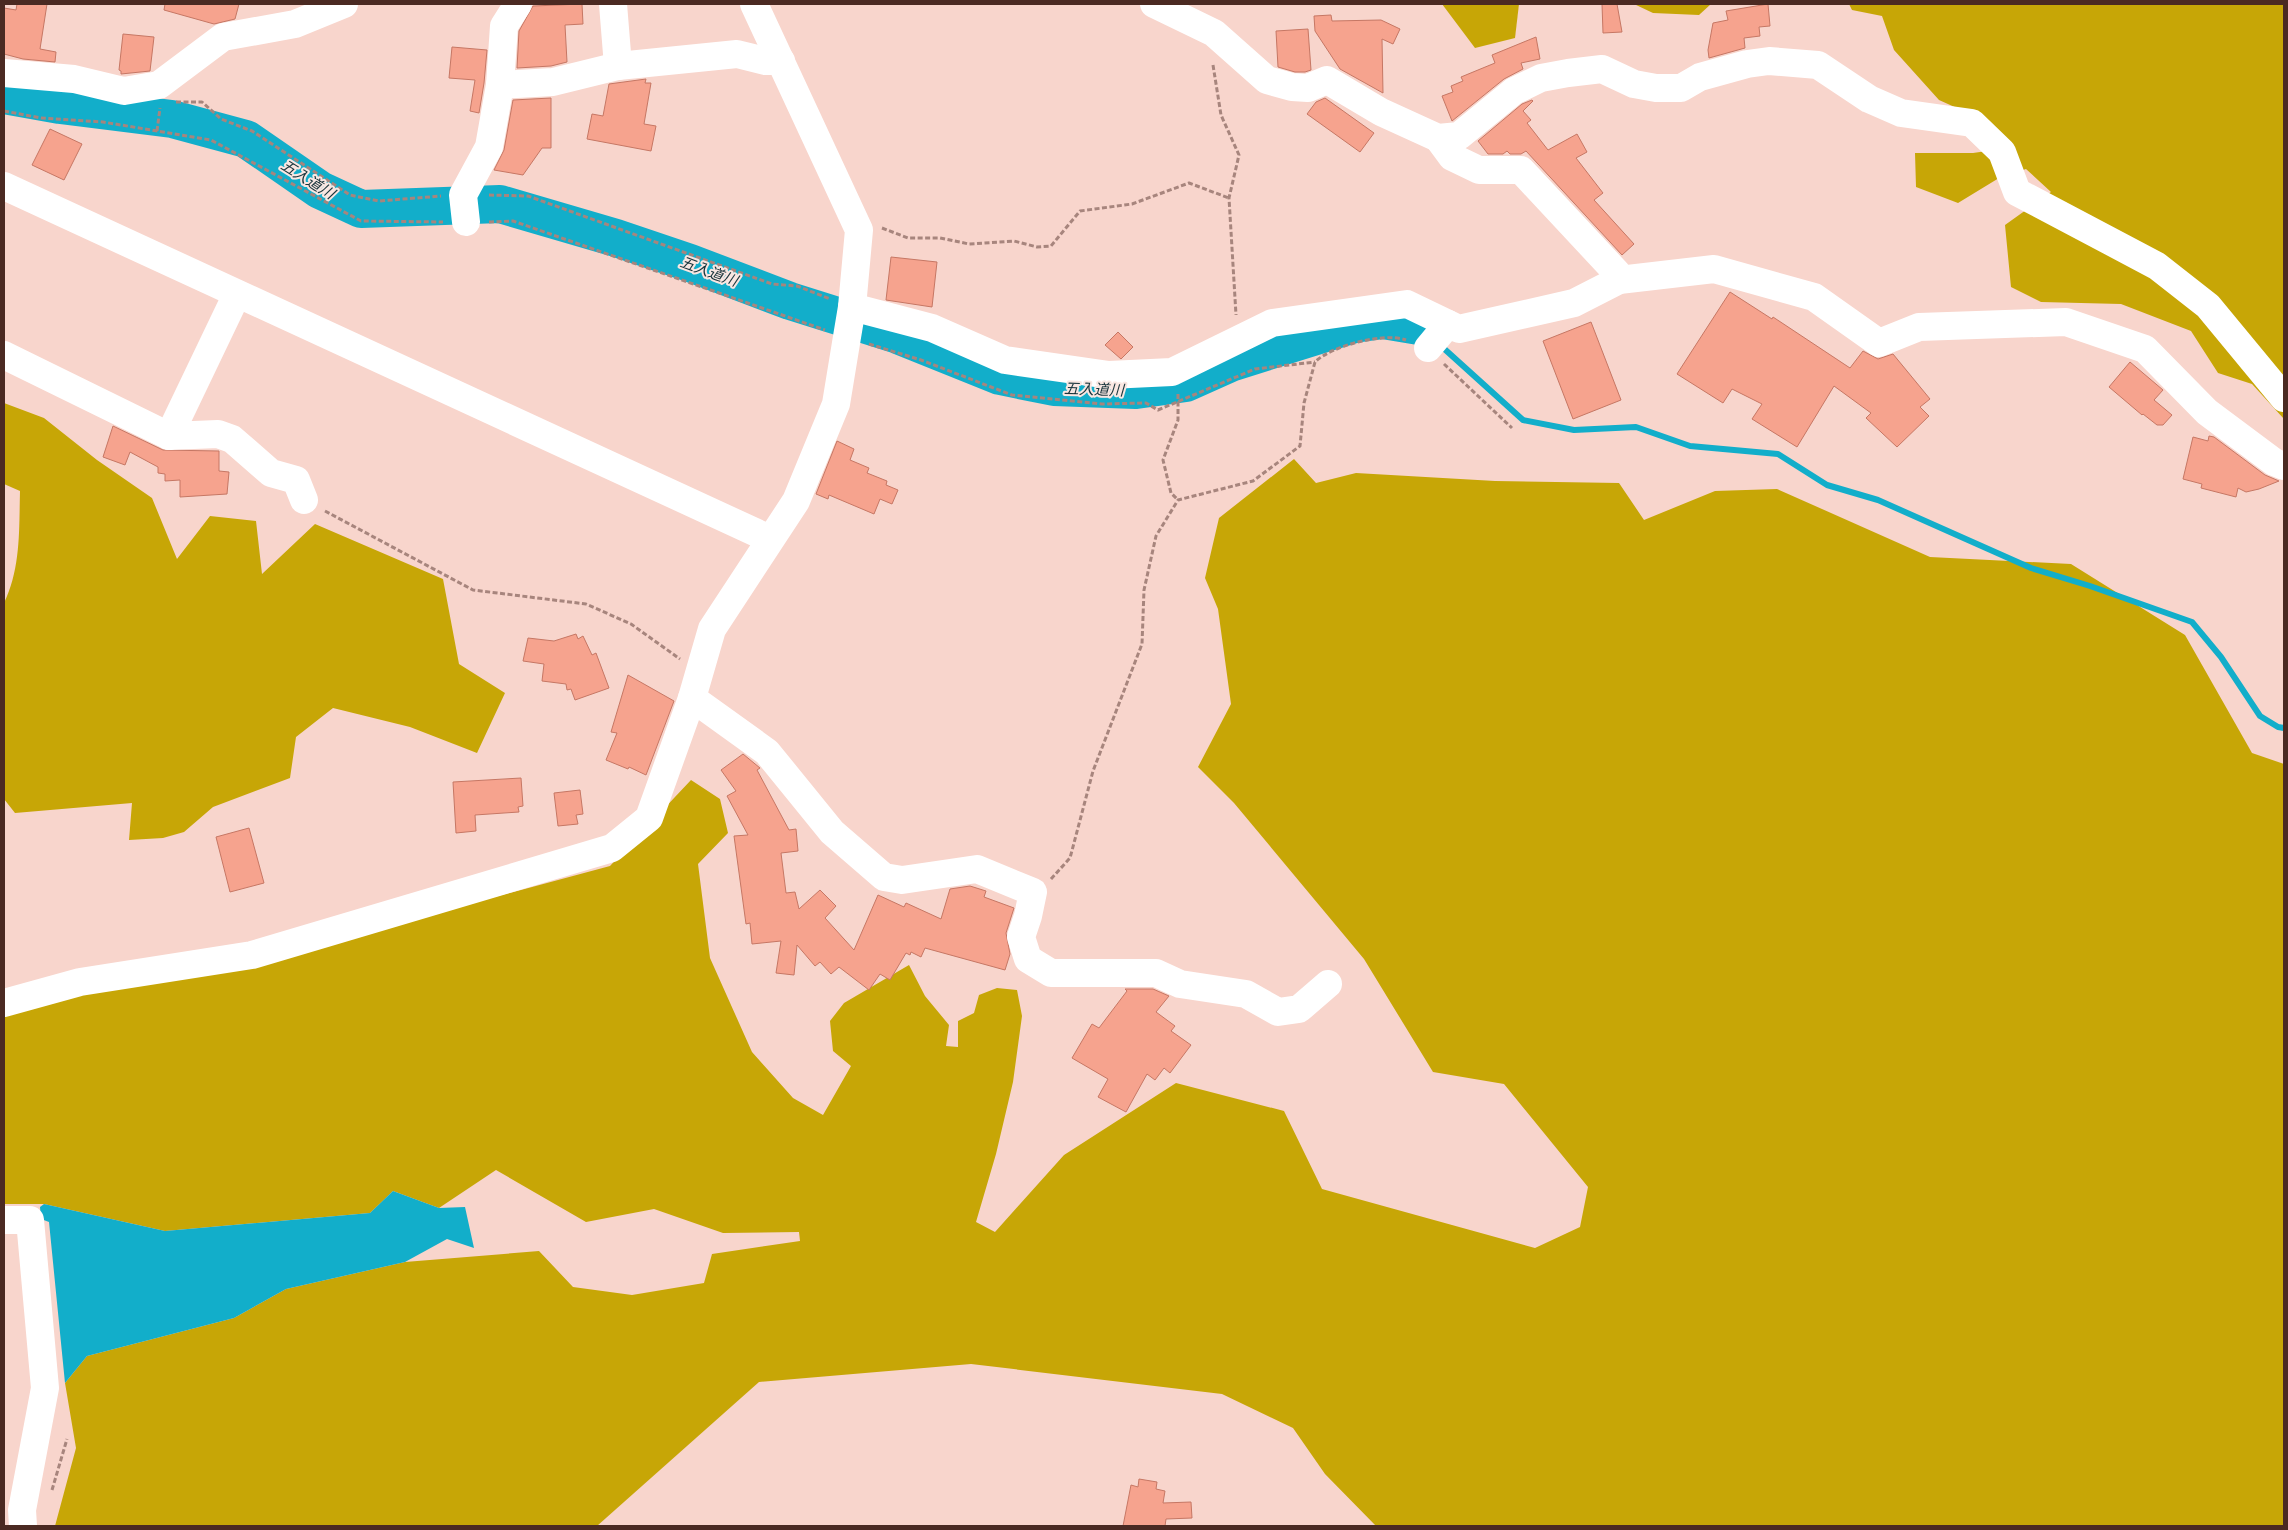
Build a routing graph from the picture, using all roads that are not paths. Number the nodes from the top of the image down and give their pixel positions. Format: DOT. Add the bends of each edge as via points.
graph roads {
  1 [pos="344,4"];
  2 [pos="518,4"];
  3 [pos="613,4"];
  4 [pos="754,4"];
  5 [pos="1154,4"];
  6 [pos="781,61"];
  7 [pos="618,66"];
  8 [pos="4,73"];
  9 [pos="500,85"];
  10 [pos="1438,138"];
  11 [pos="4,186"];
  12 [pos="466,222"];
  13 [pos="1619,280"];
  14 [pos="237,294"];
  15 [pos="852,308"];
  16 [pos="1448,324"];
  17 [pos="1428,348"];
  18 [pos="4,355"];
  19 [pos="2284,398"];
  20 [pos="169,436"];
  21 [pos="2284,466"];
  22 [pos="304,500"];
  23 [pos="770,539"];
  24 [pos="692,698"];
  25 [pos="1328,984"];
  26 [pos="4,1003"];
  27 [pos="4,1220"];
  28 [pos="23,1526"];
  1 -- 8 [label="street" via="295,24 223,36 159,85 124,91 74,79"];
  2 -- 9 [label="street" via="504,26"];
  3 -- 7 [label="street"];
  4 -- 6 [label="street"];
  5 -- 10 [label="street" via="1214,33 1267,80 1292,88 1308,88 1327,80 1381,112"];
  6 -- 7 [label="street" via="738,54"];
  6 -- 15 [label="street" via="859,230"];
  7 -- 9 [label="street" via="554,82"];
  9 -- 12 [label="street" via="489,147 463,195"];
  10 -- 13 [label="street" via="1452,157 1479,170 1521,170"];
  10 -- 19 [label="street" via="1459,136 1514,91 1540,78 1602,69 1634,84 1680,88 1700,77 1747,64 1769,61 1818,65 1869,99 1901,113 1972,123 2002,152 2017,192 2156,266 2208,306"];
  11 -- 14 [label="street"];
  13 -- 16 [label="street" via="1574,303 1459,329"];
  13 -- 21 [label="street" via="1714,269 1814,297 1879,343 1919,328 2066,322 2145,349 2207,412"];
  14 -- 20 [label="street"];
  14 -- 23 [label="street"];
  15 -- 16 [label="street" via="932,328 1005,360 1108,375 1172,372 1272,323 1407,304"];
  15 -- 23 [label="street" via="836,404 796,501"];
  16 -- 17 [label="street"];
  18 -- 20 [label="street"];
  20 -- 22 [label="street" via="218,434 232,439 271,473 296,480"];
  23 -- 24 [label="street" via="712,629"];
  24 -- 25 [label="street" via="767,752 832,832 884,878 902,880 977,869 1033,892 1021,937 1028,959 1051,973 1156,973 1180,984 1246,994 1278,1012 1299,1009"];
  24 -- 26 [label="street" via="649,818 612,848 252,955 80,982"];
  27 -- 28 [label="street" via="30,1220 45,1388 22,1510"];
}
